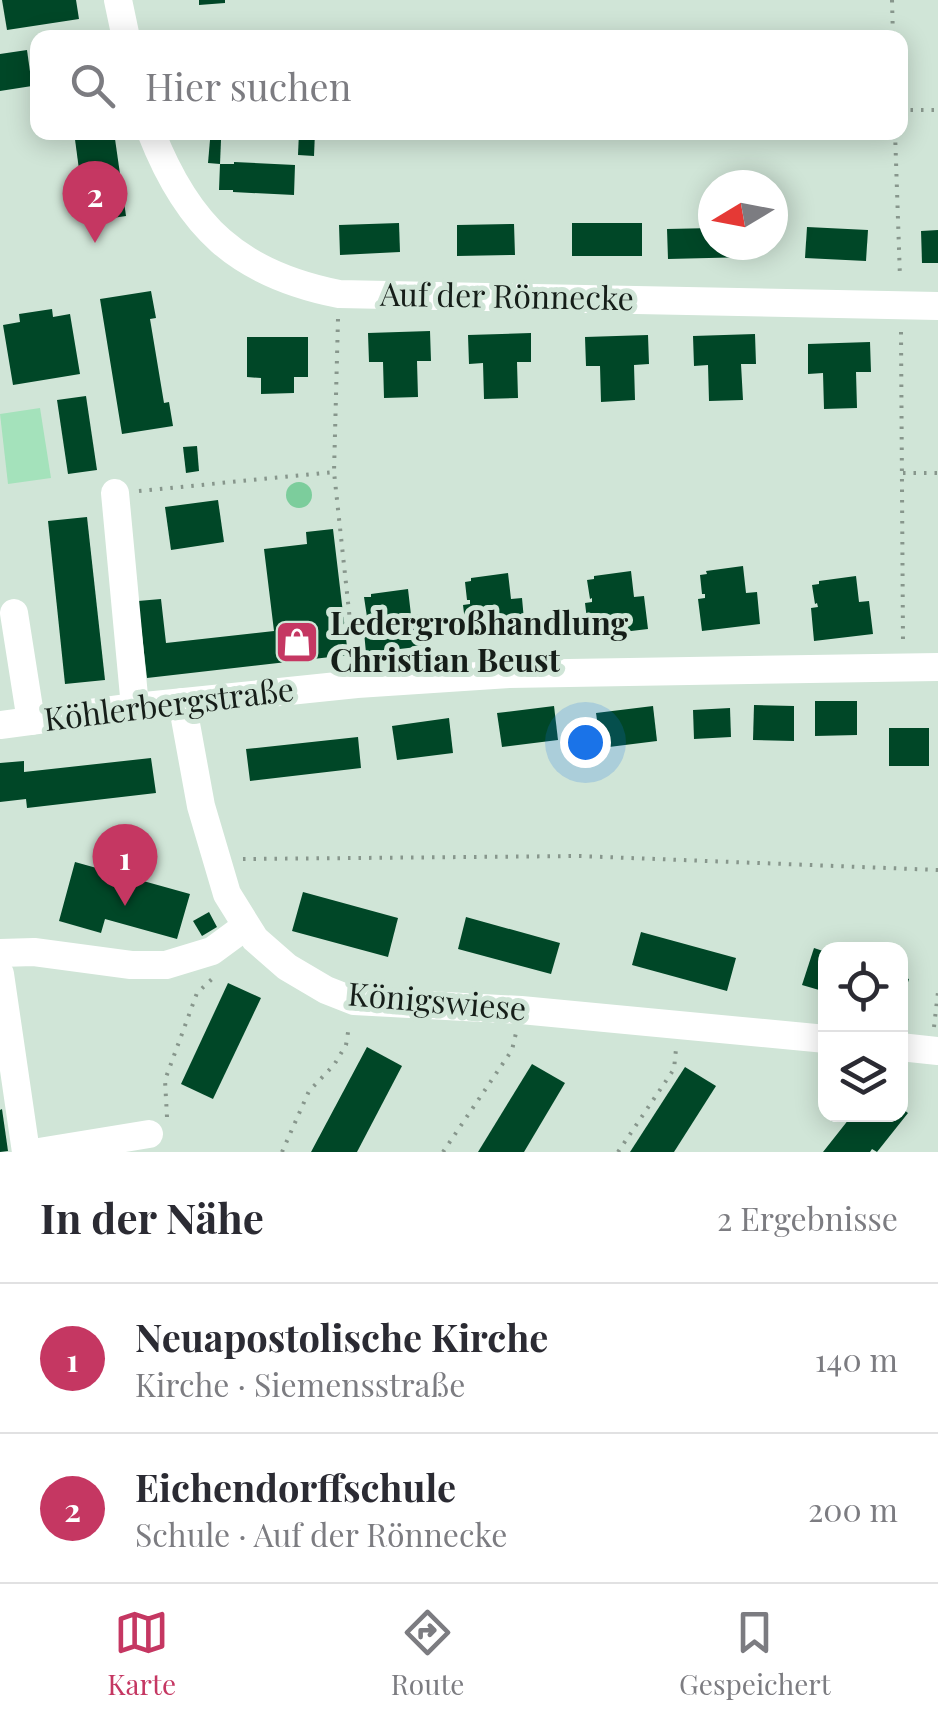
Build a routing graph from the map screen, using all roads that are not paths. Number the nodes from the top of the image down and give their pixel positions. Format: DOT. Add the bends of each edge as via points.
graph roads {
  1 [pos="118,0"];
  2 [pos="124,30"];
  3 [pos="154,140"];
  4 [pos="938,306"];
  5 [pos="115,493"];
  6 [pos="14,613"];
  7 [pos="938,667"];
  8 [pos="182,702"];
  9 [pos="135,707"];
  10 [pos="31,720"];
  11 [pos="0,724"];
  12 [pos="246,926"];
  13 [pos="0,953"];
  14 [pos="0,974"];
  15 [pos="818,1038"];
  16 [pos="908,1048"];
  17 [pos="935,1050"];
  18 [pos="158,1134"];
  19 [pos="26,1152"];
  20 [pos="39,1152"];
  1 -- 2 [label="street"];
  3 -- 4 [label="street, Auf der Rönnecke" via="204,226 252,265 308,288 339,294"];
  5 -- 9 [label="street"];
  6 -- 10 [label="street"];
  7 -- 8 [label="street, Köhlerbergstraße" via="510,674"];
  8 -- 9 [label="street, Köhlerbergstraße"];
  8 -- 12 [label="street, Königswiese" via="216,859"];
  9 -- 10 [label="street, Köhlerbergstraße"];
  10 -- 11 [label="street, Köhlerbergstraße"];
  12 -- 13 [label="street" via="212,952 166,965"];
  12 -- 15 [label="street, Königswiese" via="287,967 354,1001"];
  14 -- 19 [label="street"];
  16 -- 17 [label="street"];
  18 -- 20 [label="street"];
}
